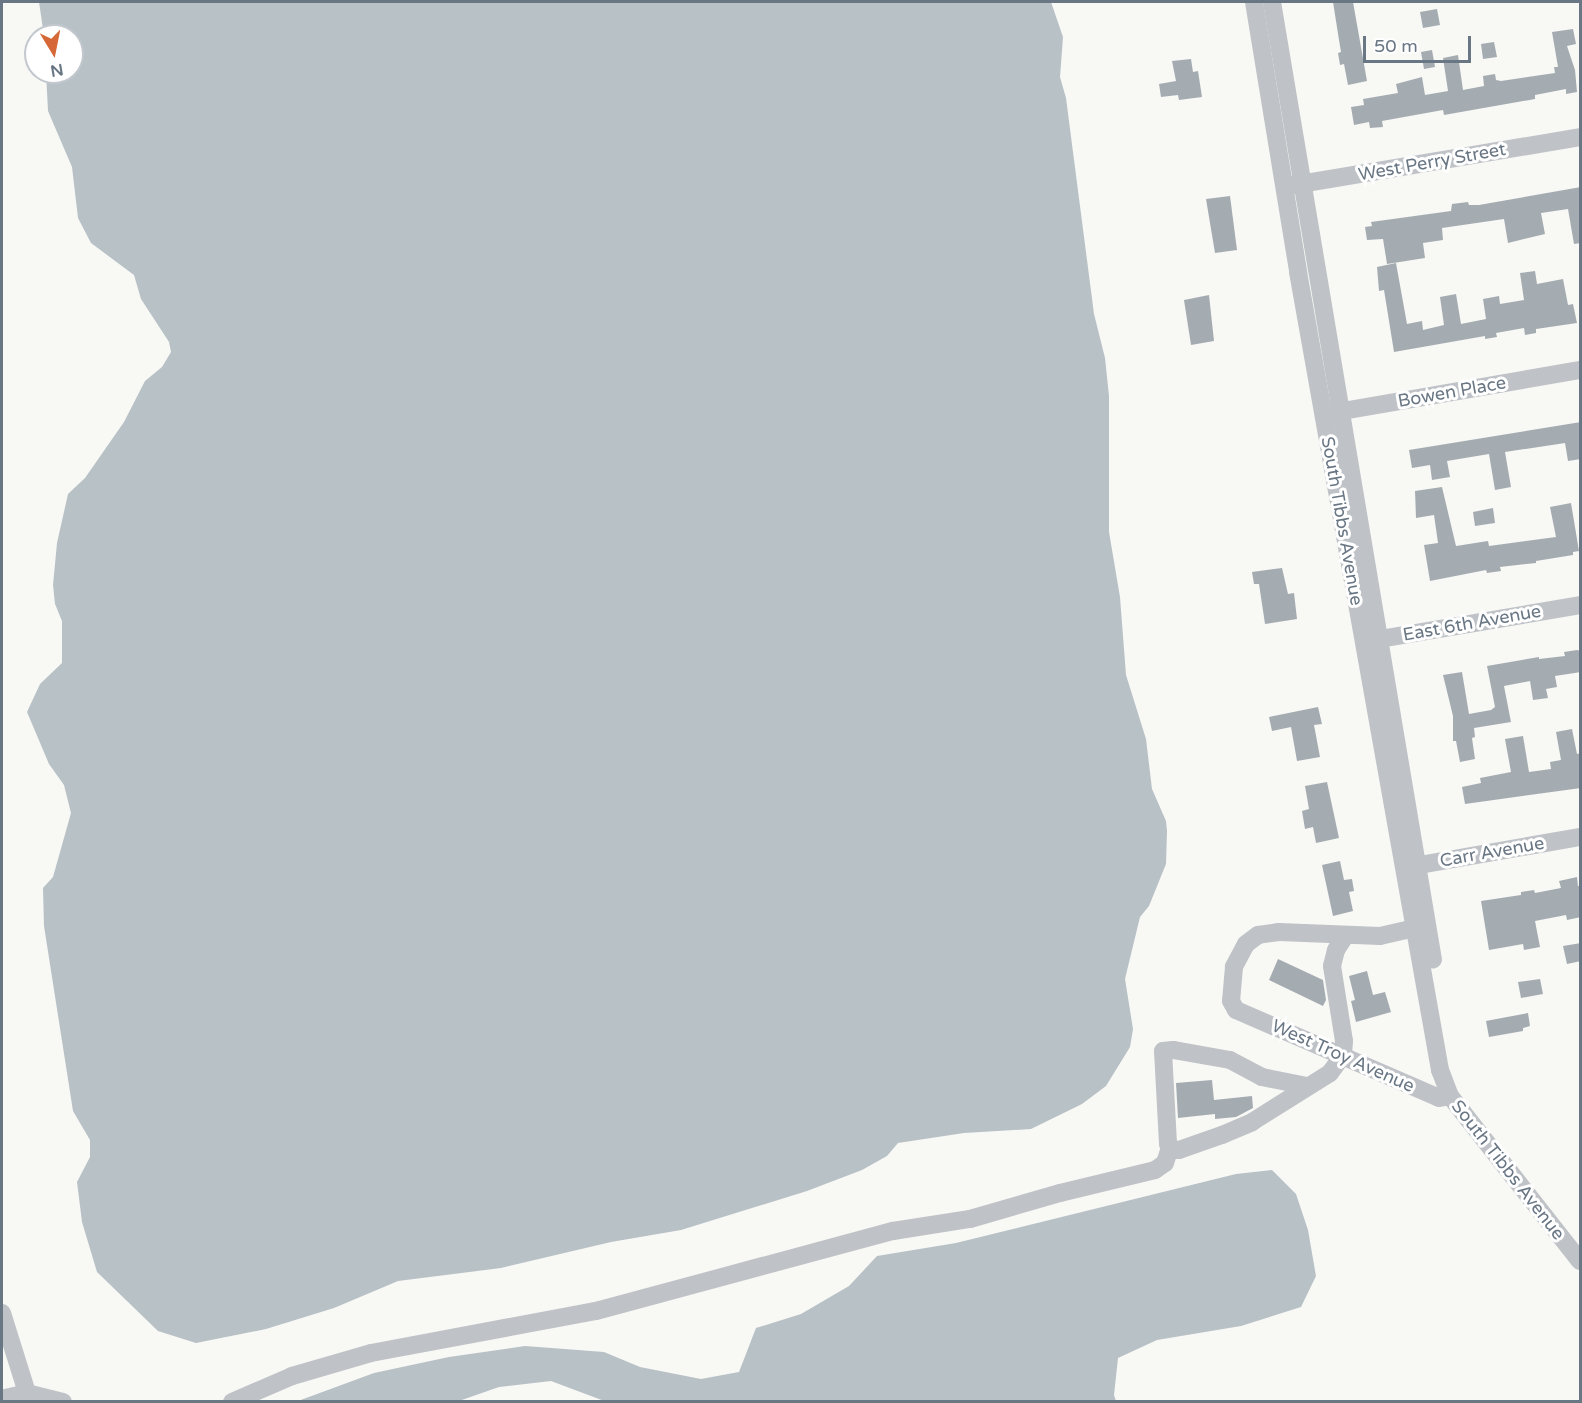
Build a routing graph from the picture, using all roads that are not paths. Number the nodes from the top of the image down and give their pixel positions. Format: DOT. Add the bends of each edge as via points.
graph roads {
  1 [pos="1254,2"];
  2 [pos="1272,2"];
  3 [pos="1581,136"];
  4 [pos="1304,183"];
  5 [pos="1283,187"];
  6 [pos="1581,370"];
  7 [pos="1342,411"];
  8 [pos="1323,414"];
  9 [pos="1581,605"];
  10 [pos="1372,640"];
  11 [pos="1581,837"];
  12 [pos="1411,866"];
  13 [pos="1415,928"];
  14 [pos="1345,936"];
  15 [pos="1434,1040"];
  16 [pos="1343,1055"];
  17 [pos="1307,1086"];
  18 [pos="1450,1096"];
  19 [pos="1170,1148"];
  20 [pos="1581,1261"];
  21 [pos="2,1313"];
  22 [pos="29,1397"];
  23 [pos="2,1399"];
  24 [pos="63,1401"];
  25 [pos="232,1401"];
  1 -- 5 [label="street, South Tibbs Avenue"];
  2 -- 4 [label="street, South Tibbs Avenue"];
  3 -- 4 [label="street, West Perry Street"];
  4 -- 5 [label="street, West Perry Street"];
  4 -- 7 [label="street, South Tibbs Avenue"];
  5 -- 8 [label="street, South Tibbs Avenue"];
  6 -- 7 [label="street, Bowen Place"];
  7 -- 8 [label="street, Bowen Place"];
  7 -- 10 [label="street, South Tibbs Avenue"];
  8 -- 10 [label="street, South Tibbs Avenue"];
  9 -- 10 [label="street, East 6th Avenue"];
  10 -- 12 [label="street, South Tibbs Avenue"];
  11 -- 12 [label="street, Carr Avenue"];
  12 -- 13 [label="street, South Tibbs Avenue"];
  12 -- 15 [label="street, South Tibbs Avenue" via="1435,969"];
  13 -- 14 [label="street" via="1380,936"];
  13 -- 15 [label="street, South Tibbs Avenue"];
  14 -- 16 [label="street" via="1332,966"];
  14 -- 16 [label="street, West Troy Avenue" via="1279,932 1257,935 1245,944 1234,967 1231,1000 1236,1010"];
  15 -- 18 [label="street, South Tibbs Avenue"];
  16 -- 17 [label="street" via="1330,1073"];
  16 -- 18 [label="street, West Troy Avenue" via="1439,1098"];
  17 -- 19 [label="street" via="1252,1122 1194,1146"];
  17 -- 19 [label="street" via="1262,1077 1230,1060 1163,1051"];
  18 -- 20 [label="street, South Tibbs Avenue"];
  19 -- 25 [label="street" via="1165,1162 1155,1170 970,1219 893,1231 596,1311 371,1353 292,1376"];
  21 -- 22 [label="street"];
  22 -- 23 [label="street"];
  22 -- 24 [label="street"];
}
